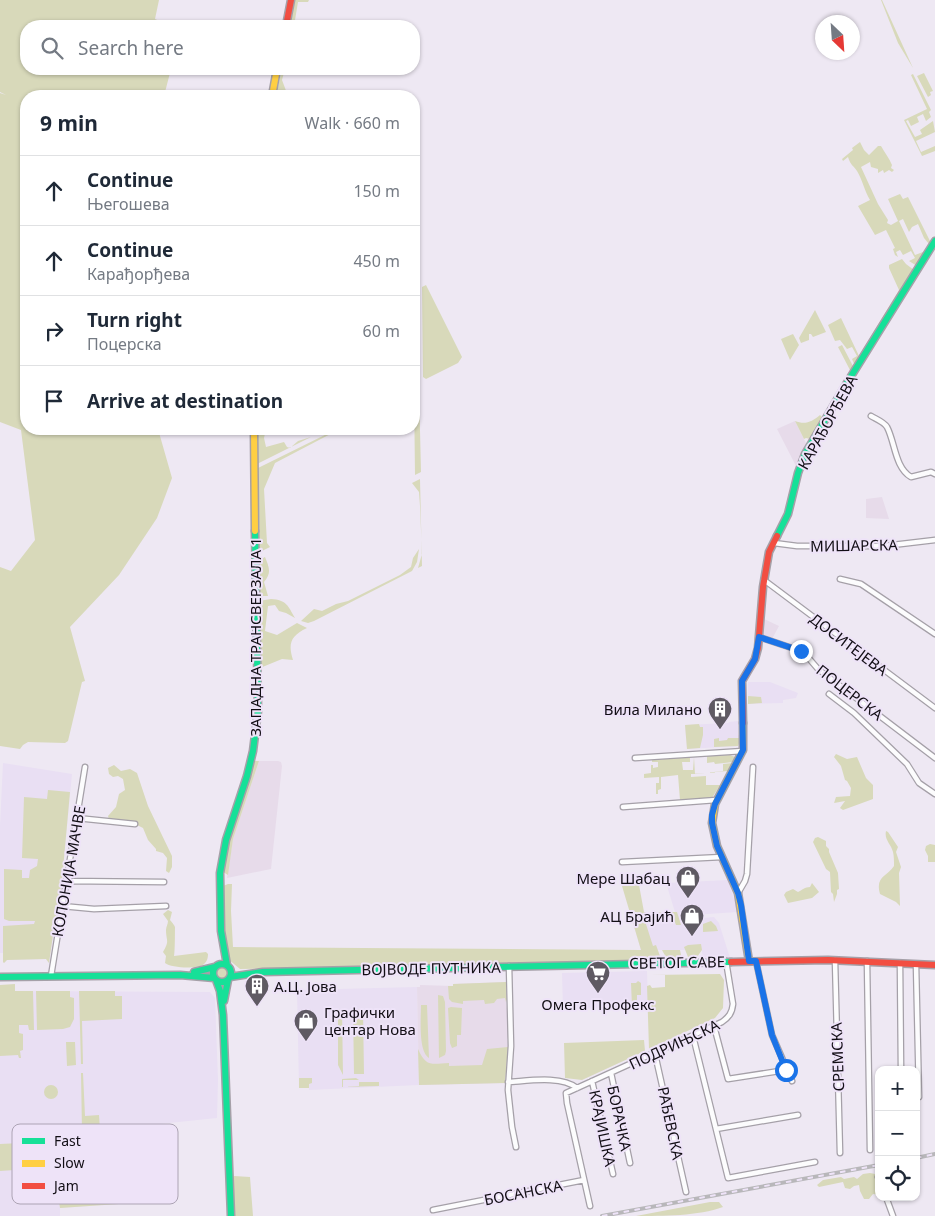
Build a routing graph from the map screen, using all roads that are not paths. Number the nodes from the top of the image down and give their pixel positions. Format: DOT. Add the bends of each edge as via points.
graph roads {
  1 [pos="291,0"];
  2 [pos="287,20"];
  3 [pos="276,75"];
  4 [pos="273,90"];
  5 [pos="935,241"];
  6 [pos="871,416"];
  7 [pos="254,435"];
  8 [pos="935,474"];
  9 [pos="935,540"];
  10 [pos="774,543"];
  11 [pos="840,579"];
  12 [pos="764,580"];
  13 [pos="935,634"];
  14 [pos="759,637"];
  15 [pos="829,694"];
  16 [pos="935,708"];
  17 [pos="743,751"];
  18 [pos="635,758"];
  19 [pos="935,758"];
  20 [pos="85,767"];
  21 [pos="753,767"];
  22 [pos="935,794"];
  23 [pos="716,800"];
  24 [pos="623,807"];
  25 [pos="77,818"];
  26 [pos="135,824"];
  27 [pos="722,857"];
  28 [pos="622,862"];
  29 [pos="66,881"];
  30 [pos="164,882"];
  31 [pos="738,893"];
  32 [pos="62,906"];
  33 [pos="166,906"];
  34 [pos="221,931"];
  35 [pos="835,960"];
  36 [pos="726,961"];
  37 [pos="752,961"];
  38 [pos="867,962"];
  39 [pos="900,963"];
  40 [pos="916,964"];
  41 [pos="935,965"];
  42 [pos="216,966"];
  43 [pos="228,966"];
  44 [pos="509,966"];
  45 [pos="263,972"];
  46 [pos="180,975"];
  47 [pos="51,976"];
  48 [pos="0,977"];
  49 [pos="215,979"];
  50 [pos="229,979"];
  51 [pos="223,1015"];
  52 [pos="714,1026"];
  53 [pos="694,1036"];
  54 [pos="656,1054"];
  55 [pos="901,1066"];
  56 [pos="918,1066"];
  57 [pos="786,1070"];
  58 [pos="611,1073"];
  59 [pos="592,1081"];
  60 [pos="792,1081"];
  61 [pos="508,1082"];
  62 [pos="577,1088"];
  63 [pos="798,1115"];
  64 [pos="716,1129"];
  65 [pos="516,1147"];
  66 [pos="870,1150"];
  67 [pos="840,1153"];
  68 [pos="815,1162"];
  69 [pos="630,1164"];
  70 [pos="613,1174"];
  71 [pos="584,1180"];
  72 [pos="686,1192"];
  73 [pos="887,1201"];
  74 [pos="590,1206"];
  75 [pos="433,1210"];
  76 [pos="230,1216"];
  77 [pos="893,1216"];
  1 -- 2 [label="street"];
  3 -- 4 [label="street"];
  5 -- 10 [label="street, КАРАЂОРЂЕВА" via="805,454 788,514"];
  6 -- 8 [label="street" via="886,425 906,474 911,477"];
  7 -- 34 [label="street, ЗАПАДНА ТРАНСВЕРЗАЛА 1" via="257,729 247,776 224,848 220,881"];
  9 -- 10 [label="street, МИШАРСКА" via="884,546"];
  10 -- 12 [label="street, КАРАЂОРЂЕВА"];
  11 -- 13 [label="street" via="862,584"];
  12 -- 14 [label="street, КАРАЂОРЂЕВА"];
  12 -- 16 [label="street, ДОСИТЕЈЕВА"];
  14 -- 17 [label="street, КАРАЂОРЂЕВА" via="755,659 742,681"];
  14 -- 19 [label="street, ПОЦЕРСКА" via="801,651 818,669"];
  15 -- 22 [label="street" via="854,713 907,764 918,783"];
  17 -- 18 [label="street"];
  17 -- 23 [label="street, КАРАЂОРЂЕВА"];
  20 -- 25 [label="street, КОЛОНИЈА МАЧВЕ"];
  21 -- 31 [label="street" via="747,874"];
  23 -- 24 [label="street"];
  23 -- 27 [label="street, КАРАЂОРЂЕВА" via="712,823"];
  25 -- 26 [label="street"];
  25 -- 29 [label="street, КОЛОНИЈА МАЧВЕ"];
  27 -- 28 [label="street"];
  27 -- 31 [label="street, КАРАЂОРЂЕВА"];
  29 -- 30 [label="street"];
  29 -- 32 [label="street, КОЛОНИЈА МАЧВЕ"];
  31 -- 37 [label="street, КАРАЂОРЂЕВА"];
  32 -- 33 [label="street" via="94,909"];
  32 -- 47 [label="street, КОЛОНИЈА МАЧВЕ"];
  34 -- 42 [label="street, ЗАПАДНА ТРАНСВЕРЗАЛА 1"];
  34 -- 43 [label="street, ЗАПАДНА ТРАНСВЕРЗАЛА 1"];
  35 -- 37 [label="street, СВЕТОГ САВЕ"];
  35 -- 38 [label="street, СВЕТОГ САВЕ"];
  35 -- 67 [label="street, СРЕМСКА"];
  36 -- 37 [label="street, СВЕТОГ САВЕ"];
  36 -- 44 [label="street, СВЕТОГ САВЕ"];
  36 -- 52 [label="street, ПОДРИЊСКА" via="733,1010 729,1017"];
  37 -- 57 [label="street" via="772,1035"];
  38 -- 39 [label="street, СВЕТОГ САВЕ"];
  38 -- 66 [label="street"];
  39 -- 40 [label="street, СВЕТОГ САВЕ"];
  39 -- 55 [label="street"];
  40 -- 41 [label="street, СВЕТОГ САВЕ"];
  40 -- 56 [label="street"];
  42 -- 43 [label="street"];
  42 -- 46 [label="street"];
  42 -- 49 [label="street" via="213,971"];
  43 -- 45 [label="street, ВОЈВОДЕ ПУТНИКА"];
  43 -- 50 [label="street" via="231,972"];
  44 -- 45 [label="street, ВОЈВОДЕ ПУТНИКА"];
  44 -- 61 [label="street" via="511,1046"];
  45 -- 50 [label="street, ВОЈВОДЕ ПУТНИКА"];
  46 -- 47 [label="street"];
  46 -- 49 [label="street"];
  47 -- 48 [label="street"];
  49 -- 50 [label="street" via="222,982"];
  49 -- 51 [label="street"];
  50 -- 51 [label="street"];
  51 -- 76 [label="street"];
  52 -- 53 [label="street, ПОДРИЊСКА"];
  52 -- 57 [label="street" via="728,1079"];
  53 -- 54 [label="street, ПОДРИЊСКА"];
  53 -- 64 [label="street"];
  54 -- 58 [label="street, ПОДРИЊСКА"];
  54 -- 72 [label="street, РАЂЕВСКА"];
  57 -- 60 [label="street"];
  58 -- 59 [label="street, ПОДРИЊСКА"];
  58 -- 69 [label="street, БОРАЧКА"];
  59 -- 62 [label="street, ПОДРИЊСКА"];
  59 -- 70 [label="street, КРАЈИШКА"];
  61 -- 62 [label="street" via="558,1080"];
  61 -- 65 [label="street"];
  62 -- 71 [label="street, ПОДРИЊСКА" via="566,1093"];
  63 -- 64 [label="street"];
  64 -- 68 [label="street" via="728,1178"];
  71 -- 74 [label="street"];
  71 -- 75 [label="street, БОСАНСКА"];
  73 -- 77 [label="street"];
}
